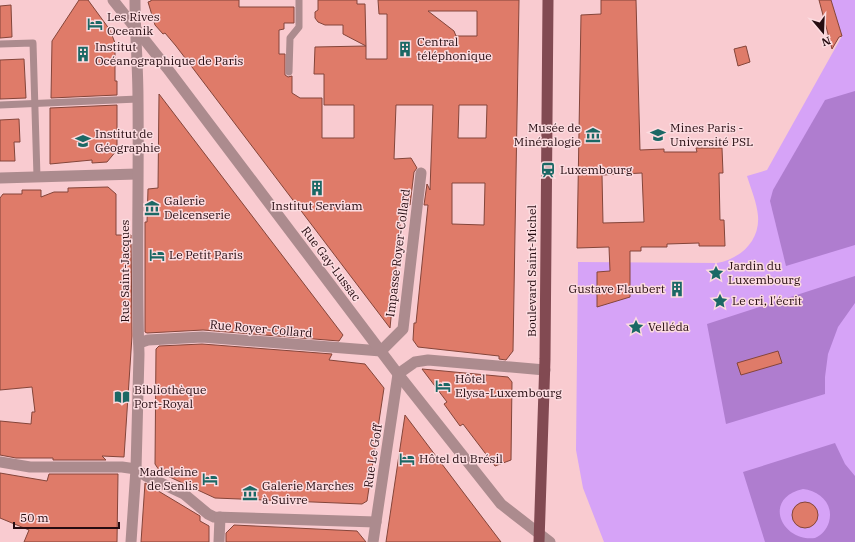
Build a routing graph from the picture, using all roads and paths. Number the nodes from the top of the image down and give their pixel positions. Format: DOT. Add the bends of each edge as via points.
graph roads {
  1 [pos="113,0"];
  2 [pos="135,0"];
  3 [pos="299,0"];
  4 [pos="548,0"];
  5 [pos="135,28"];
  6 [pos="0,44"];
  7 [pos="289,72"];
  8 [pos="138,99"];
  9 [pos="35,104"];
  10 [pos="0,105"];
  11 [pos="421,173"];
  12 [pos="138,174"];
  13 [pos="37,177"];
  14 [pos="0,178"];
  15 [pos="139,343"];
  16 [pos="381,352"];
  17 [pos="545,370"];
  18 [pos="398,374"];
  19 [pos="0,462"];
  20 [pos="136,469"];
  21 [pos="220,517"];
  22 [pos="376,522"];
  23 [pos="539,538"];
  24 [pos="131,542"];
  25 [pos="220,542"];
  26 [pos="373,542"];
  27 [pos="550,542"];
  1 -- 5 [label="street, Rue Gay-Lussac"];
  2 -- 5 [label="street, Rue Saint-Jacques"];
  3 -- 7 [label="lane" via="299,27 290,38"];
  4 -- 17 [label="main road, Boulevard Saint-Michel"];
  5 -- 8 [label="street, Rue Saint-Jacques"];
  5 -- 16 [label="street, Rue Gay-Lussac"];
  6 -- 9 [label="lane" via="33,43"];
  8 -- 9 [label="lane"];
  8 -- 12 [label="street, Rue Saint-Jacques"];
  9 -- 10 [label="lane"];
  9 -- 13 [label="lane"];
  11 -- 16 [label="street, Impasse Royer-Collard" via="402,329"];
  12 -- 13 [label="street"];
  12 -- 15 [label="street, Rue Saint-Jacques"];
  13 -- 14 [label="street"];
  15 -- 16 [label="street, Rue Royer-Collard" via="202,336"];
  15 -- 20 [label="street, Rue Saint-Jacques"];
  16 -- 18 [label="street, Rue Gay-Lussac"];
  17 -- 18 [label="street" via="428,360 415,362"];
  17 -- 23 [label="main road, Boulevard Saint-Michel"];
  18 -- 22 [label="street, Rue Le Goff"];
  18 -- 23 [label="street, Rue Gay-Lussac" via="501,504"];
  19 -- 20 [label="street" via="30,467"];
  20 -- 21 [label="street" via="184,494 208,514"];
  20 -- 24 [label="street, Rue Saint-Jacques"];
  21 -- 22 [label="street"];
  21 -- 25 [label="street"];
  22 -- 26 [label="street, Rue Le Goff"];
  23 -- 27 [label="street, Rue Gay-Lussac"];
}
